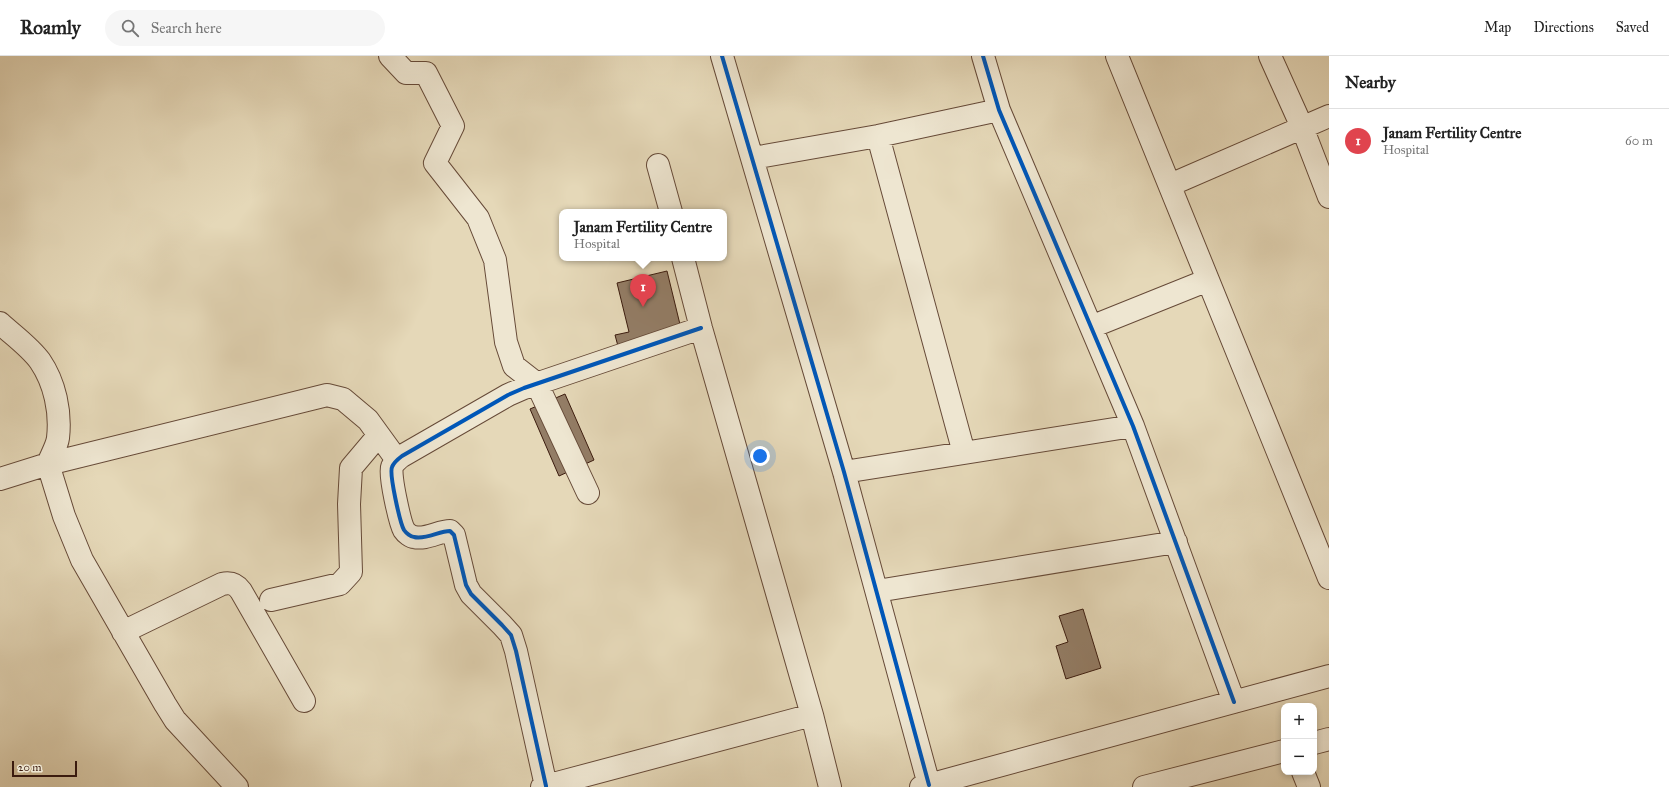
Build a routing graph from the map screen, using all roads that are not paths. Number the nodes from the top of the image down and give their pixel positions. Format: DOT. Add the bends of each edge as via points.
graph roads {
  1 [pos="390,56"];
  2 [pos="722,56"];
  3 [pos="982,56"];
  4 [pos="1118,56"];
  5 [pos="1270,56"];
  6 [pos="999,110"];
  7 [pos="1329,116"];
  8 [pos="1302,127"];
  9 [pos="878,136"];
  10 [pos="753,158"];
  11 [pos="658,165"];
  12 [pos="1170,185"];
  13 [pos="1329,197"];
  14 [pos="670,209"];
  15 [pos="684,261"];
  16 [pos="1208,280"];
  17 [pos="0,323"];
  18 [pos="1092,327"];
  19 [pos="701,328"];
  20 [pos="537,384"];
  21 [pos="1133,426"];
  22 [pos="378,436"];
  23 [pos="964,453"];
  24 [pos="396,460"];
  25 [pos="48,464"];
  26 [pos="844,472"];
  27 [pos="0,479"];
  28 [pos="588,493"];
  29 [pos="1176,542"];
  30 [pos="1329,578"];
  31 [pos="877,591"];
  32 [pos="271,600"];
  33 [pos="124,632"];
  34 [pos="1329,676"];
  35 [pos="304,701"];
  36 [pos="1234,702"];
  37 [pos="812,715"];
  38 [pos="1329,739"];
  39 [pos="1317,742"];
  40 [pos="1281,752"];
  41 [pos="1305,775"];
  42 [pos="544,786"];
  43 [pos="925,786"];
  44 [pos="237,787"];
  45 [pos="830,787"];
  46 [pos="1144,787"];
  47 [pos="1310,787"];
  1 -- 20 [label="street" via="406,73 426,73 453,126 435,163 478,218 495,260 506,342 514,366"];
  2 -- 10 [label="street"];
  3 -- 6 [label="street"];
  4 -- 12 [label="street"];
  5 -- 8 [label="street"];
  6 -- 9 [label="street"];
  6 -- 18 [label="street"];
  7 -- 8 [label="street"];
  8 -- 12 [label="street"];
  8 -- 13 [label="street"];
  9 -- 10 [label="street"];
  9 -- 23 [label="street"];
  10 -- 26 [label="street"];
  11 -- 14 [label="street"];
  12 -- 16 [label="street"];
  15 -- 19 [label="street"];
  16 -- 18 [label="street"];
  16 -- 30 [label="street"];
  17 -- 25 [label="street" via="40,361 52,383 58,410 58,439"];
  18 -- 21 [label="street"];
  19 -- 20 [label="street"];
  19 -- 37 [label="street"];
  20 -- 24 [label="street" via="508,395"];
  20 -- 28 [label="street"];
  21 -- 23 [label="street"];
  21 -- 29 [label="street"];
  22 -- 24 [label="street"];
  22 -- 25 [label="street" via="368,420 343,399 327,395"];
  22 -- 32 [label="street" via="351,468 351,572 340,584"];
  23 -- 26 [label="street"];
  24 -- 42 [label="street" via="391,468 390,478 404,530 414,537 450,531 454,535 463,575 471,594 511,635"];
  25 -- 27 [label="street"];
  25 -- 33 [label="street" via="72,539"];
  26 -- 31 [label="street"];
  29 -- 31 [label="street"];
  29 -- 36 [label="street"];
  31 -- 43 [label="street"];
  33 -- 35 [label="street" via="222,584 235,584"];
  33 -- 44 [label="street" via="175,720"];
  34 -- 36 [label="street"];
  36 -- 43 [label="street"];
  37 -- 42 [label="street"];
  37 -- 45 [label="street"];
  38 -- 39 [label="street"];
  40 -- 46 [label="street"];
  41 -- 47 [label="street"];
}
